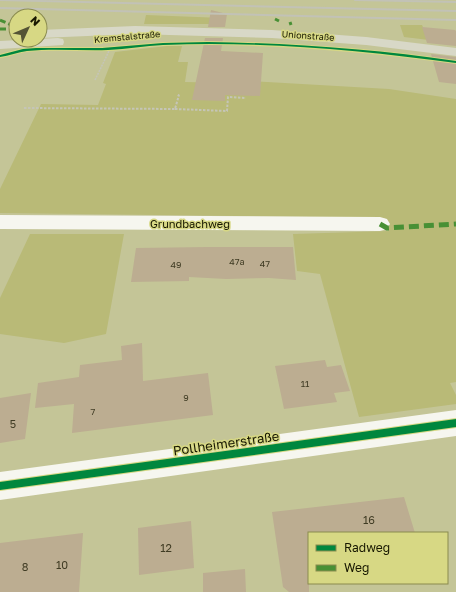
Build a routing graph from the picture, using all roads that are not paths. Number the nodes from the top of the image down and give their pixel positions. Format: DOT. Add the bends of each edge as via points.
graph roads {
  1 [pos="171,32"];
  2 [pos="48,34"];
  3 [pos="0,45"];
  4 [pos="452,52"];
  5 [pos="0,222"];
  6 [pos="380,224"];
  7 [pos="456,423"];
  8 [pos="0,486"];
  1 -- 2 [label="main road, Kremstalstraße" via="135,30"];
  1 -- 3 [label="main road, Kremstalstraße" via="135,38"];
  1 -- 4 [label="main road, Unionstraße" via="280,34"];
  5 -- 6 [label="street, Grundbachweg"];
  7 -- 8 [label="street, Pollheimerstraße"];
}
